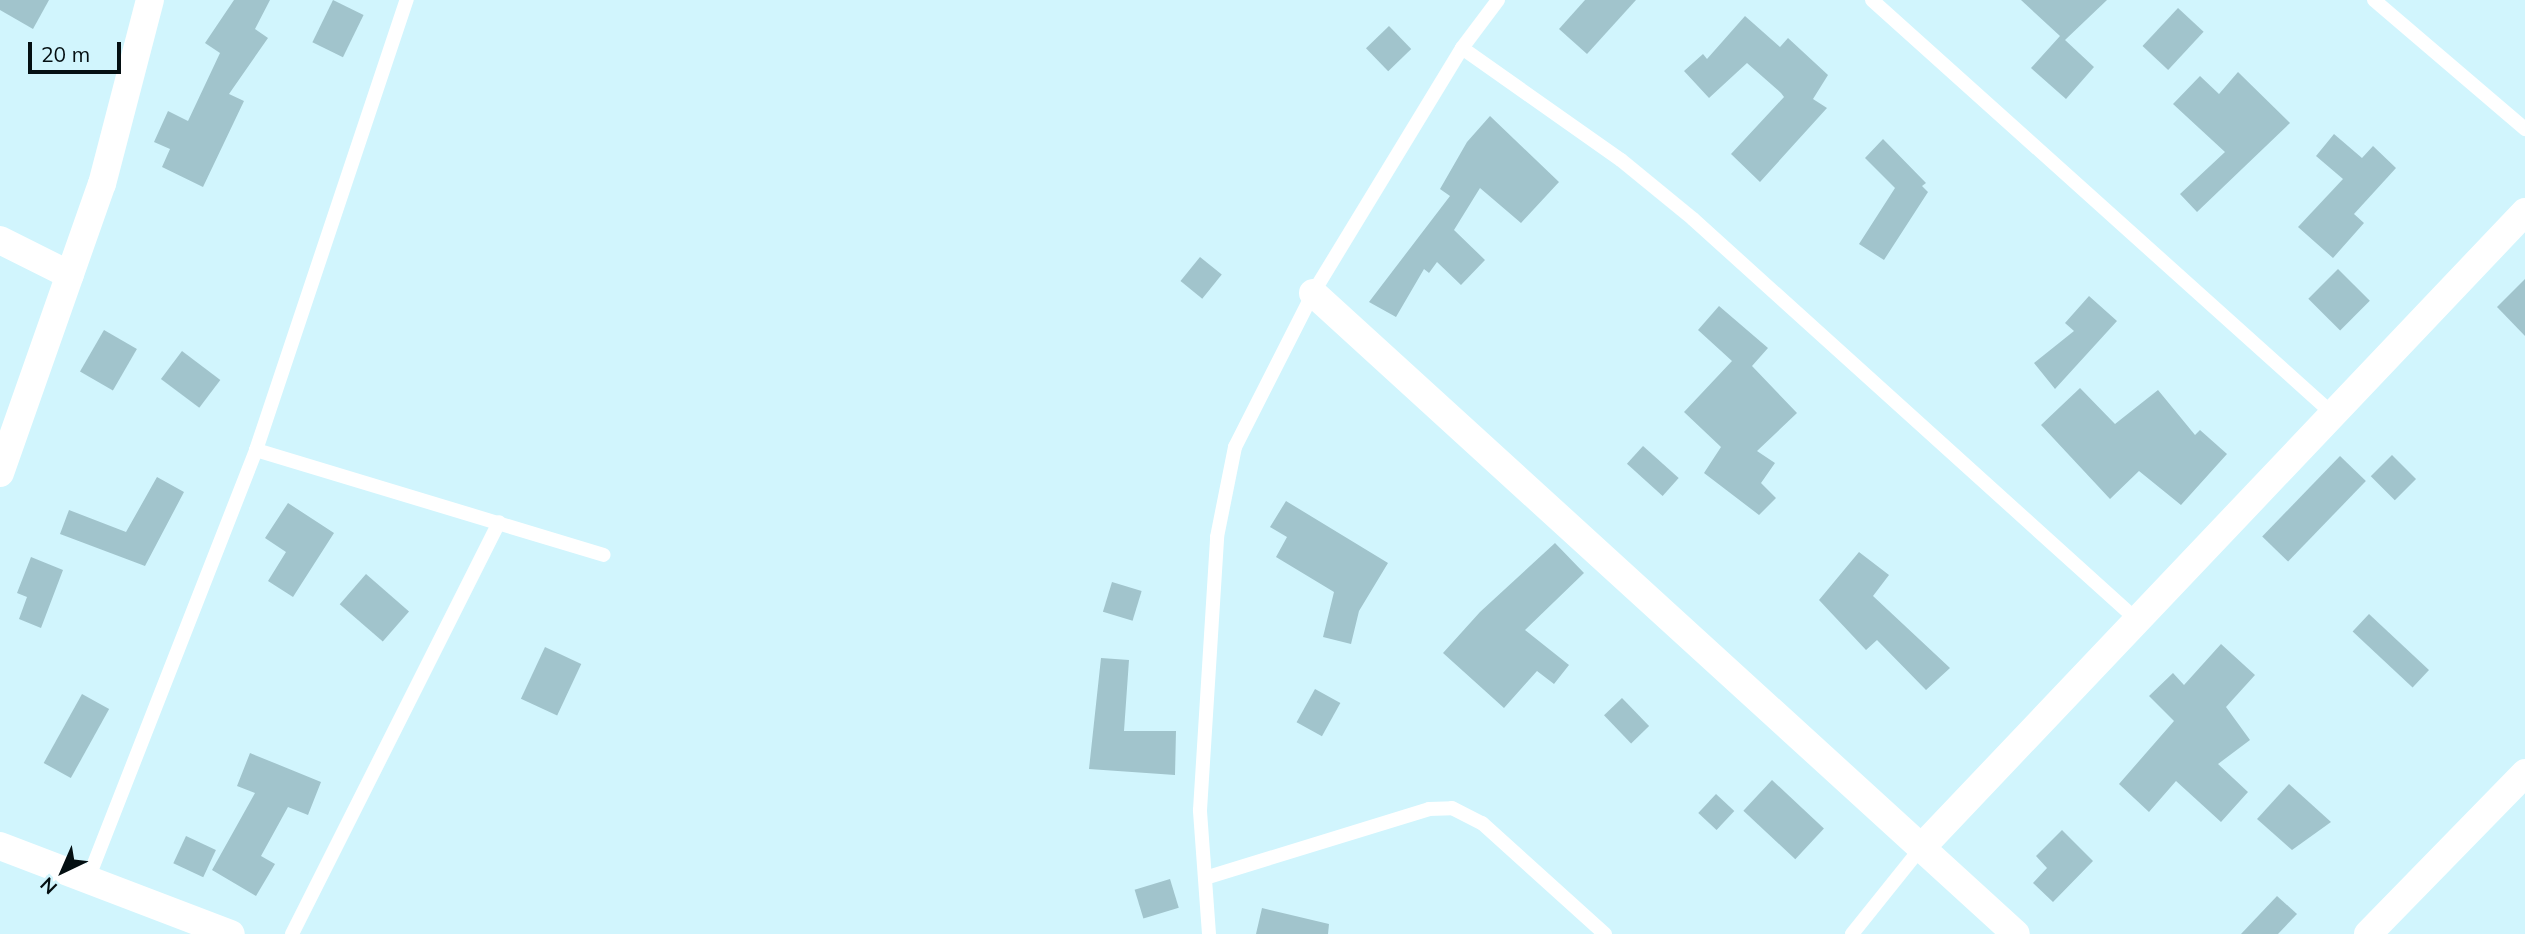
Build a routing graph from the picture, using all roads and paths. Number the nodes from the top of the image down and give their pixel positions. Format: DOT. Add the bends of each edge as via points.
graph roads {
  1 [pos="150,0"];
  2 [pos="407,0"];
  3 [pos="1497,0"];
  4 [pos="1872,0"];
  5 [pos="2374,0"];
  6 [pos="1462,48"];
  7 [pos="2525,128"];
  8 [pos="2525,212"];
  9 [pos="0,240"];
  10 [pos="70,275"];
  11 [pos="1313,293"];
  12 [pos="2334,415"];
  13 [pos="256,450"];
  14 [pos="0,473"];
  15 [pos="499,522"];
  16 [pos="604,555"];
  17 [pos="2138,621"];
  18 [pos="2525,773"];
  19 [pos="0,846"];
  20 [pos="1921,848"];
  21 [pos="1205,878"];
  22 [pos="88,879"];
  23 [pos="231,934"];
  24 [pos="292,934"];
  25 [pos="1209,934"];
  26 [pos="1605,934"];
  27 [pos="1852,934"];
  28 [pos="2016,934"];
  29 [pos="2368,934"];
  1 -- 10 [label="street" via="102,184"];
  2 -- 13 [label="lane"];
  3 -- 6 [label="lane"];
  4 -- 12 [label="lane"];
  5 -- 7 [label="lane"];
  6 -- 11 [label="lane"];
  6 -- 17 [label="lane" via="1621,160 1693,219"];
  8 -- 12 [label="street"];
  9 -- 10 [label="street"];
  10 -- 14 [label="street"];
  11 -- 20 [label="street"];
  11 -- 21 [label="lane" via="1235,447 1217,537 1200,810"];
  12 -- 17 [label="street"];
  13 -- 15 [label="lane"];
  13 -- 22 [label="lane"];
  15 -- 16 [label="lane"];
  15 -- 24 [label="lane"];
  17 -- 20 [label="street"];
  18 -- 29 [label="street"];
  19 -- 22 [label="street"];
  20 -- 27 [label="lane"];
  20 -- 28 [label="street"];
  21 -- 25 [label="lane"];
  21 -- 26 [label="lane" via="1429,809 1452,808 1482,822"];
  22 -- 23 [label="street"];
}
